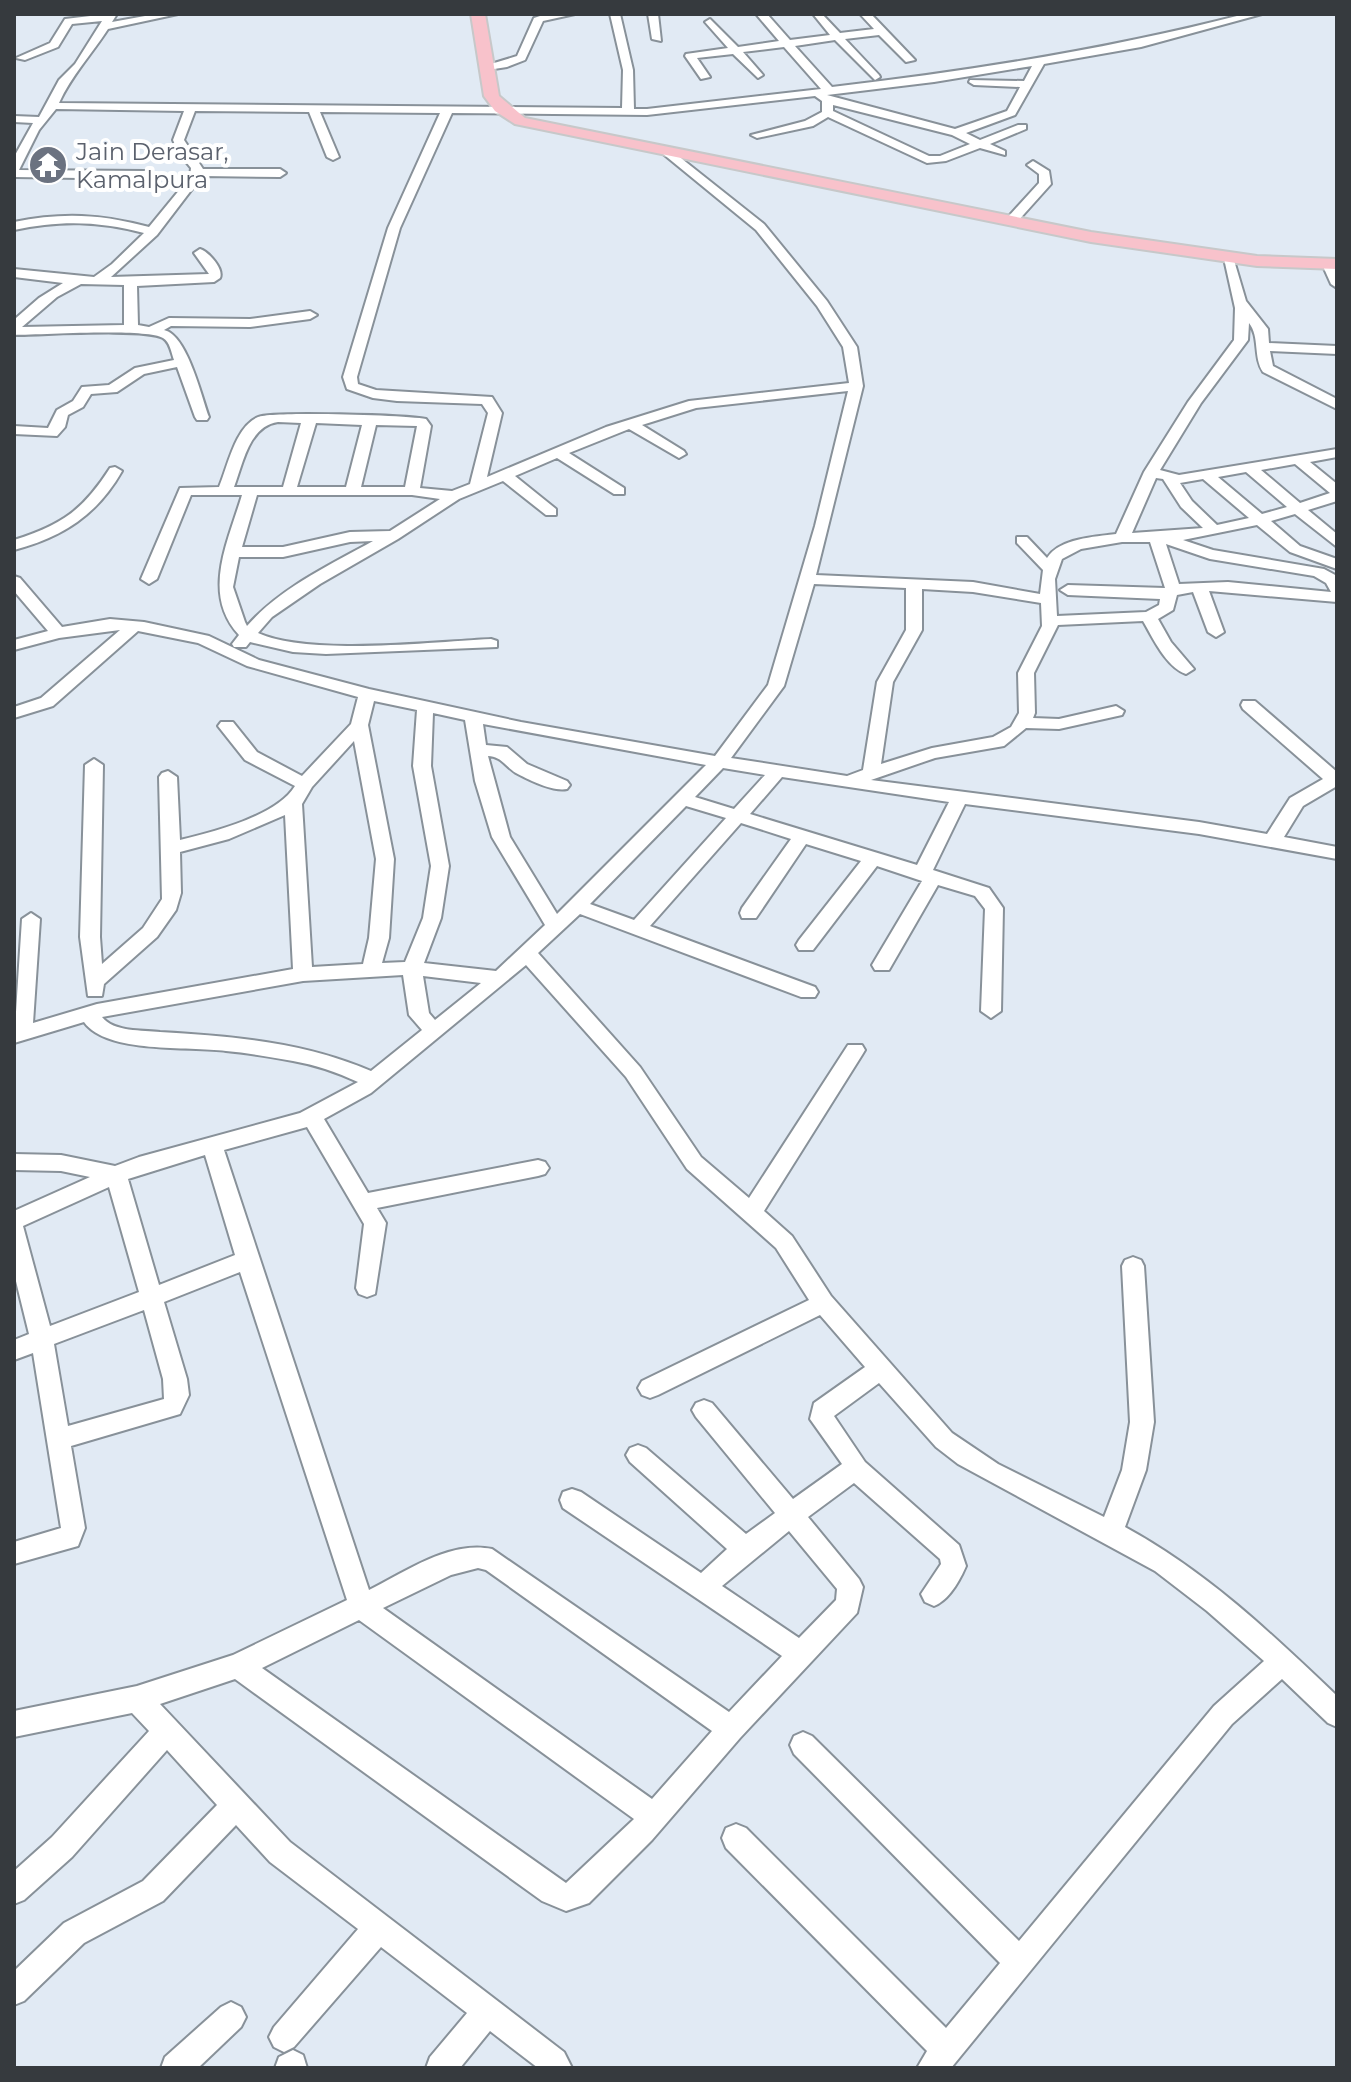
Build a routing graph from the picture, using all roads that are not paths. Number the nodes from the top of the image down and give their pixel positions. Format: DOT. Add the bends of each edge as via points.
graph roads {
  1 [pos="173,14"];
  2 [pos="478,14"];
  3 [pos="570,14"];
  4 [pos="615,14"];
  5 [pos="653,14"];
  6 [pos="761,14"];
  7 [pos="865,14"];
  8 [pos="1257,14"];
  9 [pos="817,15"];
  10 [pos="547,16"];
  11 [pos="110,19"];
  12 [pos="710,22"];
  13 [pos="883,31"];
  14 [pos="838,37"];
  15 [pos="61,39"];
  16 [pos="73,39"];
  17 [pos="657,39"];
  18 [pos="787,43"];
  19 [pos="736,50"];
  20 [pos="21,58"];
  21 [pos="910,60"];
  22 [pos="1040,61"];
  23 [pos="485,69"];
  24 [pos="758,75"];
  25 [pos="705,77"];
  26 [pos="875,77"];
  27 [pos="1028,84"];
  28 [pos="927,87"];
  29 [pos="825,99"];
  30 [pos="53,106"];
  31 [pos="190,109"];
  32 [pos="313,109"];
  33 [pos="448,109"];
  34 [pos="500,109"];
  35 [pos="628,112"];
  36 [pos="14,119"];
  37 [pos="41,120"];
  38 [pos="1022,127"];
  39 [pos="956,133"];
  40 [pos="31,134"];
  41 [pos="757,135"];
  42 [pos="14,136"];
  43 [pos="980,144"];
  44 [pos="668,153"];
  45 [pos="1001,153"];
  46 [pos="333,157"];
  47 [pos="1033,165"];
  48 [pos="14,171"];
  49 [pos="196,172"];
  50 [pos="280,173"];
  51 [pos="145,175"];
  52 [pos="1012,220"];
  53 [pos="14,226"];
  54 [pos="153,232"];
  55 [pos="200,253"];
  56 [pos="1227,257"];
  57 [pos="1334,271"];
  58 [pos="14,273"];
  59 [pos="98,280"];
  60 [pos="78,281"];
  61 [pos="130,282"];
  62 [pos="1242,304"];
  63 [pos="310,315"];
  64 [pos="131,328"];
  65 [pos="14,330"];
  66 [pos="153,330"];
  67 [pos="1265,347"];
  68 [pos="1337,350"];
  69 [pos="182,362"];
  70 [pos="856,386"];
  71 [pos="1337,405"];
  72 [pos="202,417"];
  73 [pos="310,418"];
  74 [pos="370,420"];
  75 [pos="631,424"];
  76 [pos="14,430"];
  77 [pos="557,452"];
  78 [pos="679,454"];
  79 [pos="1336,454"];
  80 [pos="1298,459"];
  81 [pos="1249,467"];
  82 [pos="115,471"];
  83 [pos="1151,472"];
  84 [pos="505,475"];
  85 [pos="1207,475"];
  86 [pos="1169,477"];
  87 [pos="477,486"];
  88 [pos="225,490"];
  89 [pos="251,490"];
  90 [pos="289,490"];
  91 [pos="353,490"];
  92 [pos="412,491"];
  93 [pos="619,491"];
  94 [pos="1337,495"];
  95 [pos="454,496"];
  96 [pos="1297,508"];
  97 [pos="551,512"];
  98 [pos="1258,518"];
  99 [pos="1213,529"];
  100 [pos="393,536"];
  101 [pos="1122,537"];
  102 [pos="1161,539"];
  103 [pos="1022,540"];
  104 [pos="1337,542"];
  105 [pos="14,545"];
  106 [pos="234,552"];
  107 [pos="1049,567"];
  108 [pos="1334,569"];
  109 [pos="149,579"];
  110 [pos="807,579"];
  111 [pos="15,584"];
  112 [pos="914,585"];
  113 [pos="1200,588"];
  114 [pos="1068,590"];
  115 [pos="1337,590"];
  116 [pos="1171,592"];
  117 [pos="1337,597"];
  118 [pos="1049,600"];
  119 [pos="1149,617"];
  120 [pos="1050,621"];
  121 [pos="134,626"];
  122 [pos="1216,632"];
  123 [pos="58,633"];
  124 [pos="248,635"];
  125 [pos="491,644"];
  126 [pos="14,645"];
  127 [pos="232,653"];
  128 [pos="1186,669"];
  129 [pos="367,694"];
  130 [pos="1249,705"];
  131 [pos="425,709"];
  132 [pos="1116,711"];
  133 [pos="14,713"];
  134 [pos="473,718"];
  135 [pos="1022,723"];
  136 [pos="359,725"];
  137 [pos="227,726"];
  138 [pos="479,750"];
  139 [pos="719,762"];
  140 [pos="94,765"];
  141 [pos="778,771"];
  142 [pos="871,774"];
  143 [pos="168,777"];
  144 [pos="1336,780"];
  145 [pos="847,781"];
  146 [pos="305,784"];
  147 [pos="561,785"];
  148 [pos="960,797"];
  149 [pos="683,799"];
  150 [pos="293,804"];
  151 [pos="738,817"];
  152 [pos="801,838"];
  153 [pos="1273,841"];
  154 [pos="171,848"];
  155 [pos="1337,853"];
  156 [pos="871,860"];
  157 [pos="926,877"];
  158 [pos="577,906"];
  159 [pos="749,913"];
  160 [pos="31,919"];
  161 [pos="555,926"];
  162 [pos="637,929"];
  163 [pos="806,945"];
  164 [pos="527,953"];
  165 [pos="882,965"];
  166 [pos="412,968"];
  167 [pos="371,970"];
  168 [pos="303,974"];
  169 [pos="500,978"];
  170 [pos="94,982"];
  171 [pos="808,992"];
  172 [pos="991,1011"];
  173 [pos="92,1012"];
  174 [pos="434,1031"];
  175 [pos="18,1035"];
  176 [pos="855,1050"];
  177 [pos="373,1080"];
  178 [pos="311,1116"];
  179 [pos="212,1145"];
  180 [pos="14,1162"];
  181 [pos="538,1168"];
  182 [pos="116,1175"];
  183 [pos="365,1202"];
  184 [pos="751,1213"];
  185 [pos="14,1220"];
  186 [pos="14,1230"];
  187 [pos="247,1260"];
  188 [pos="1133,1266"];
  189 [pos="367,1288"];
  190 [pos="152,1296"];
  191 [pos="823,1303"];
  192 [pos="42,1339"];
  193 [pos="14,1350"];
  194 [pos="881,1369"];
  195 [pos="650,1388"];
  196 [pos="704,1410"];
  197 [pos="59,1439"];
  198 [pos="638,1455"];
  199 [pos="854,1467"];
  200 [pos="572,1500"];
  201 [pos="791,1513"];
  202 [pos="1111,1532"];
  203 [pos="745,1549"];
  204 [pos="14,1553"];
  205 [pos="702,1588"];
  206 [pos="934,1594"];
  207 [pos="362,1607"];
  208 [pos="802,1655"];
  209 [pos="1282,1662"];
  210 [pos="238,1666"];
  211 [pos="137,1699"];
  212 [pos="1337,1714"];
  213 [pos="14,1724"];
  214 [pos="731,1729"];
  215 [pos="167,1731"];
  216 [pos="803,1745"];
  217 [pos="236,1805"];
  218 [pos="654,1817"];
  219 [pos="736,1838"];
  220 [pos="14,1890"];
  221 [pos="378,1928"];
  222 [pos="1020,1962"];
  223 [pos="14,1991"];
  224 [pos="487,2011"];
  225 [pos="231,2017"];
  226 [pos="289,2057"];
  227 [pos="940,2059"];
  228 [pos="176,2068"];
  229 [pos="441,2068"];
  230 [pos="557,2068"];
  1 -- 11 [label="street"];
  2 -- 23 [label="main road"];
  3 -- 10 [label="street"];
  4 -- 35 [label="street" via="628,70"];
  5 -- 17 [label="street"];
  6 -- 18 [label="street"];
  7 -- 13 [label="street"];
  8 -- 22 [label="street" via="1141,44"];
  9 -- 14 [label="street"];
  10 -- 23 [label="street" via="537,21 525,56"];
  11 -- 15 [label="street" via="69,21"];
  11 -- 30 [label="street" via="64,80"];
  12 -- 19 [label="street"];
  13 -- 14 [label="street"];
  13 -- 21 [label="street"];
  14 -- 18 [label="street"];
  14 -- 26 [label="street"];
  15 -- 16 [label="street"];
  15 -- 20 [label="street"];
  18 -- 19 [label="street"];
  18 -- 29 [label="street"];
  19 -- 24 [label="street"];
  19 -- 25 [label="street" via="689,57"];
  22 -- 27 [label="street"];
  22 -- 29 [label="street"];
  23 -- 34 [label="main road" via="491,97"];
  27 -- 28 [label="street"];
  27 -- 39 [label="street" via="1011,113"];
  29 -- 35 [label="street"];
  29 -- 39 [label="street"];
  29 -- 41 [label="street" via="809,124"];
  29 -- 43 [label="street" via="927,160"];
  30 -- 31 [label="street"];
  30 -- 37 [label="street"];
  31 -- 32 [label="street"];
  31 -- 49 [label="street" via="177,142"];
  32 -- 33 [label="street"];
  32 -- 46 [label="street"];
  33 -- 34 [label="street"];
  33 -- 87 [label="street" via="394,228 350,377 352,386 373,394 487,400 495,413"];
  34 -- 35 [label="street"];
  34 -- 44 [label="main road" via="520,121"];
  36 -- 37 [label="street"];
  37 -- 40 [label="street"];
  38 -- 43 [label="street"];
  39 -- 43 [label="street"];
  40 -- 42 [label="street"];
  40 -- 48 [label="street"];
  43 -- 45 [label="street"];
  44 -- 52 [label="main road"];
  44 -- 70 [label="street" via="760,227 850,347"];
  47 -- 52 [label="street" via="1045,173 1045,184"];
  48 -- 51 [label="street"];
  49 -- 50 [label="street"];
  49 -- 54 [label="street"];
  52 -- 56 [label="main road"];
  53 -- 54 [label="street" via="87,216"];
  54 -- 59 [label="street" via="126,261"];
  55 -- 61 [label="street" via="216,273 214,278"];
  56 -- 57 [label="main road"];
  56 -- 62 [label="street"];
  58 -- 60 [label="street"];
  59 -- 60 [label="street"];
  59 -- 61 [label="street"];
  60 -- 65 [label="street" via="27,313"];
  61 -- 64 [label="street"];
  62 -- 67 [label="street" via="1261,329"];
  62 -- 83 [label="street" via="1241,340"];
  63 -- 66 [label="street" via="250,323 169,322"];
  64 -- 65 [label="street"];
  64 -- 66 [label="street"];
  66 -- 69 [label="street" via="174,341"];
  67 -- 68 [label="street"];
  67 -- 71 [label="street" via="1268,369"];
  69 -- 72 [label="street"];
  69 -- 76 [label="street" via="140,371 112,389 87,390 78,404 62,413 52,433"];
  70 -- 75 [label="street" via="716,400"];
  70 -- 110 [label="street"];
  73 -- 74 [label="street"];
  73 -- 88 [label="street" via="255,424"];
  73 -- 90 [label="street"];
  74 -- 91 [label="street"];
  74 -- 92 [label="street" via="416,420 424,426"];
  75 -- 77 [label="street"];
  75 -- 78 [label="street"];
  77 -- 84 [label="street"];
  77 -- 93 [label="street"];
  79 -- 80 [label="street"];
  80 -- 81 [label="street"];
  80 -- 94 [label="street"];
  81 -- 85 [label="street"];
  81 -- 96 [label="street"];
  82 -- 105 [label="street" via="97,500 77,518"];
  83 -- 86 [label="street"];
  83 -- 101 [label="street"];
  84 -- 87 [label="street"];
  84 -- 97 [label="street"];
  85 -- 86 [label="street"];
  85 -- 98 [label="street"];
  86 -- 99 [label="street" via="1186,504"];
  87 -- 95 [label="street"];
  88 -- 89 [label="street"];
  88 -- 109 [label="street" via="181,495"];
  89 -- 90 [label="street"];
  89 -- 106 [label="street"];
  90 -- 91 [label="street"];
  91 -- 92 [label="street"];
  92 -- 95 [label="street"];
  94 -- 96 [label="street"];
  95 -- 100 [label="street"];
  96 -- 98 [label="street"];
  96 -- 104 [label="street"];
  98 -- 99 [label="street"];
  98 -- 108 [label="street" via="1295,549"];
  99 -- 102 [label="street"];
  100 -- 106 [label="street" via="350,537 283,552"];
  100 -- 124 [label="street" via="314,581 266,614"];
  101 -- 102 [label="street"];
  101 -- 107 [label="street" via="1065,549"];
  102 -- 108 [label="street" via="1210,554"];
  102 -- 116 [label="street"];
  103 -- 107 [label="street"];
  106 -- 124 [label="street" via="225,595"];
  107 -- 118 [label="street"];
  108 -- 115 [label="street"];
  110 -- 112 [label="street"];
  110 -- 139 [label="street" via="776,686"];
  111 -- 123 [label="street"];
  112 -- 118 [label="street" via="973,587"];
  112 -- 142 [label="street" via="914,630 885,682"];
  113 -- 116 [label="street"];
  113 -- 117 [label="street"];
  113 -- 122 [label="street"];
  114 -- 116 [label="street"];
  116 -- 119 [label="street" via="1167,607"];
  118 -- 120 [label="street"];
  119 -- 120 [label="street"];
  119 -- 128 [label="street"];
  120 -- 135 [label="street" via="1026,673 1027,713"];
  121 -- 123 [label="street" via="110,624"];
  121 -- 127 [label="street" via="203,639"];
  121 -- 133 [label="street" via="47,702"];
  123 -- 126 [label="street"];
  124 -- 125 [label="street" via="287,647"];
  124 -- 127 [label="street"];
  127 -- 129 [label="street"];
  129 -- 131 [label="street"];
  129 -- 136 [label="street"];
  130 -- 144 [label="street"];
  131 -- 134 [label="street"];
  131 -- 166 [label="street" via="422,766 440,866 432,918"];
  132 -- 135 [label="street" via="1059,724"];
  134 -- 138 [label="street"];
  134 -- 139 [label="street"];
  135 -- 142 [label="street" via="998,742 932,753"];
  136 -- 146 [label="street"];
  136 -- 167 [label="street" via="385,859"];
  137 -- 146 [label="street" via="250,757"];
  138 -- 147 [label="street" via="501,751 521,768"];
  138 -- 161 [label="street" via="501,837"];
  139 -- 141 [label="street"];
  139 -- 149 [label="street"];
  140 -- 170 [label="street"];
  141 -- 145 [label="street"];
  141 -- 151 [label="street"];
  142 -- 145 [label="street"];
  143 -- 154 [label="street"];
  144 -- 153 [label="street" via="1294,802"];
  145 -- 148 [label="street"];
  146 -- 150 [label="street"];
  148 -- 153 [label="street"];
  148 -- 157 [label="street"];
  149 -- 151 [label="street"];
  149 -- 158 [label="street"];
  150 -- 154 [label="street" via="223,835"];
  150 -- 168 [label="street"];
  151 -- 152 [label="street"];
  151 -- 162 [label="street"];
  152 -- 156 [label="street"];
  152 -- 159 [label="street"];
  153 -- 155 [label="street"];
  154 -- 170 [label="street" via="171,900 164,915"];
  156 -- 157 [label="street"];
  156 -- 163 [label="street"];
  157 -- 165 [label="street"];
  157 -- 172 [label="street" via="982,892 994,908"];
  158 -- 161 [label="street"];
  158 -- 162 [label="street"];
  160 -- 175 [label="street"];
  161 -- 164 [label="street"];
  162 -- 171 [label="street"];
  164 -- 169 [label="street"];
  164 -- 184 [label="street" via="633,1072 694,1163"];
  166 -- 167 [label="street"];
  166 -- 169 [label="street"];
  166 -- 174 [label="street" via="419,1015"];
  167 -- 168 [label="street"];
  168 -- 173 [label="street"];
  169 -- 174 [label="street"];
  170 -- 173 [label="street"];
  173 -- 175 [label="street"];
  173 -- 177 [label="street" via="99,1028 131,1037 297,1054"];
  174 -- 177 [label="street"];
  176 -- 184 [label="street"];
  177 -- 178 [label="street"];
  178 -- 179 [label="street"];
  178 -- 183 [label="street"];
  179 -- 182 [label="street"];
  179 -- 187 [label="street"];
  180 -- 182 [label="street" via="61,1163"];
  181 -- 183 [label="street"];
  182 -- 185 [label="street"];
  182 -- 190 [label="street"];
  183 -- 189 [label="street" via="377,1233"];
  184 -- 191 [label="street" via="784,1242"];
  186 -- 192 [label="street"];
  187 -- 190 [label="street"];
  187 -- 207 [label="street"];
  188 -- 202 [label="street" via="1142,1422 1134,1470"];
  190 -- 192 [label="street"];
  190 -- 197 [label="street" via="175,1379 175,1403"];
  191 -- 194 [label="street"];
  191 -- 195 [label="street"];
  192 -- 193 [label="street"];
  192 -- 197 [label="street"];
  194 -- 199 [label="street" via="822,1410 822,1419"];
  194 -- 202 [label="street" via="961,1454 1030,1495"];
  196 -- 201 [label="street"];
  197 -- 204 [label="street" via="72,1534"];
  198 -- 203 [label="street"];
  199 -- 201 [label="street"];
  199 -- 206 [label="street" via="950,1553 954,1566"];
  200 -- 205 [label="street"];
  201 -- 203 [label="street"];
  201 -- 208 [label="street" via="850,1587 848,1605"];
  202 -- 209 [label="street" via="1209,1598"];
  203 -- 205 [label="street"];
  205 -- 208 [label="street"];
  207 -- 210 [label="street"];
  207 -- 214 [label="street" via="447,1564 478,1557 492,1560"];
  207 -- 218 [label="street"];
  208 -- 214 [label="street"];
  209 -- 212 [label="street"];
  209 -- 222 [label="street" via="1223,1715"];
  210 -- 211 [label="street"];
  210 -- 218 [label="street" via="558,1896 579,1893"];
  211 -- 213 [label="street"];
  211 -- 215 [label="street"];
  214 -- 218 [label="street"];
  215 -- 217 [label="street"];
  215 -- 220 [label="street" via="62,1847"];
  216 -- 222 [label="street"];
  217 -- 221 [label="street" via="280,1852"];
  217 -- 223 [label="street" via="153,1891 74,1933"];
  219 -- 227 [label="street"];
  221 -- 224 [label="street"];
  221 -- 226 [label="street"];
  222 -- 227 [label="street"];
  224 -- 229 [label="street"];
  224 -- 230 [label="street"];
  225 -- 228 [label="street"];
}
